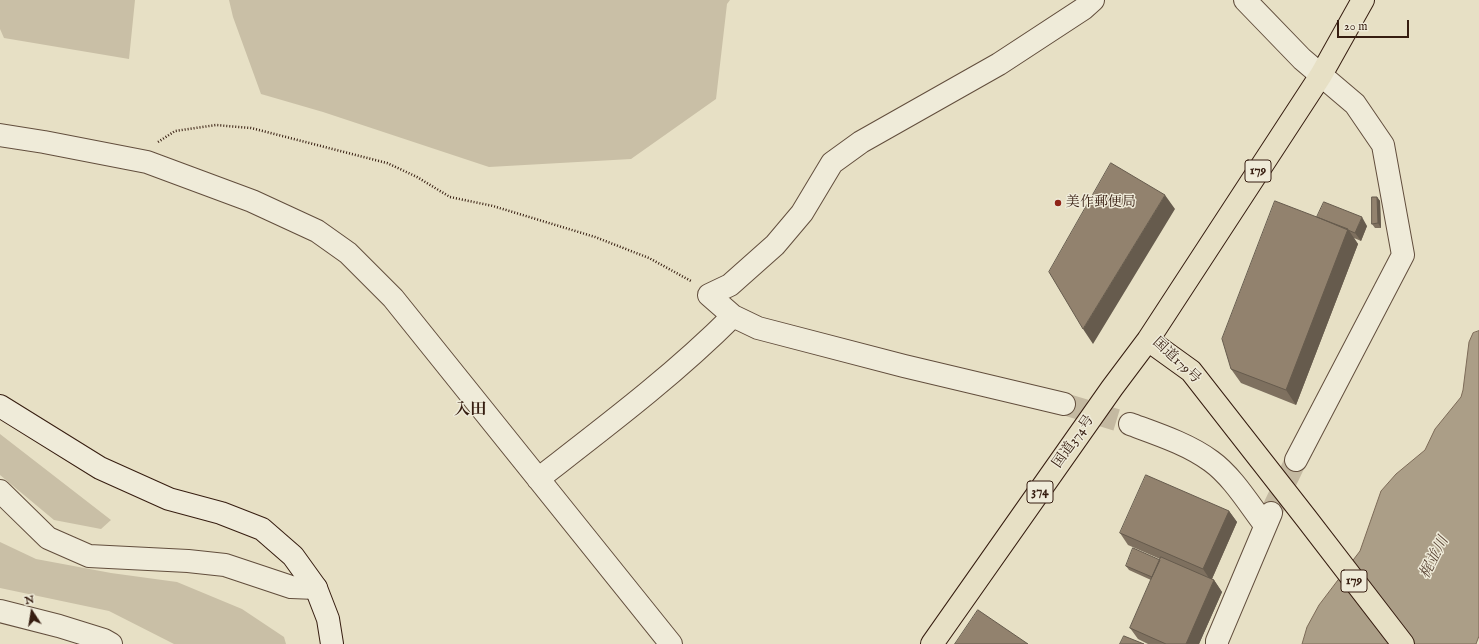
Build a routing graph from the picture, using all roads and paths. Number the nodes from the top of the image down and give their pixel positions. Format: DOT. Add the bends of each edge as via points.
graph roads {
  1 [pos="1093,0"];
  2 [pos="1245,0"];
  3 [pos="1363,0"];
  4 [pos="1321,75"];
  5 [pos="0,136"];
  6 [pos="147,162"];
  7 [pos="709,295"];
  8 [pos="733,316"];
  9 [pos="1148,340"];
  10 [pos="1064,404"];
  11 [pos="0,406"];
  12 [pos="1130,424"];
  13 [pos="1296,460"];
  14 [pos="538,479"];
  15 [pos="0,491"];
  16 [pos="316,588"];
  17 [pos="0,611"];
  18 [pos="111,644"];
  19 [pos="332,644"];
  20 [pos="671,644"];
  21 [pos="932,644"];
  22 [pos="1217,644"];
  23 [pos="1403,644"];
  1 -- 7 [label="street" via="999,64 861,142 832,163 802,212 775,245 730,285"];
  2 -- 4 [label="street"];
  3 -- 4 [label="highway, 国道179号 / 179"];
  4 -- 9 [label="highway, 国道179号 / 179"];
  4 -- 13 [label="street" via="1354,104 1383,145 1404,255"];
  5 -- 6 [label="street"];
  6 -- 7 [label="path" via="152,145 175,131 216,125 251,128 387,163 450,197 493,206 595,237 649,258 688,278"];
  6 -- 14 [label="street" via="252,202 317,231 348,253 393,298"];
  7 -- 8 [label="street"];
  8 -- 10 [label="street" via="758,328"];
  8 -- 14 [label="street" via="666,379"];
  9 -- 21 [label="highway, 国道374号 / 374"];
  9 -- 23 [label="highway, 国道179号 / 179" via="1191,371"];
  11 -- 16 [label="street" via="100,468 169,499 221,513 262,529 293,556"];
  12 -- 22 [label="street" via="1176,442 1211,461 1268,519"];
  14 -- 20 [label="street"];
  15 -- 16 [label="street" via="48,538 89,556 225,565 291,587"];
  16 -- 19 [label="street" via="328,618"];
  17 -- 18 [label="street" via="67,628"];
}
